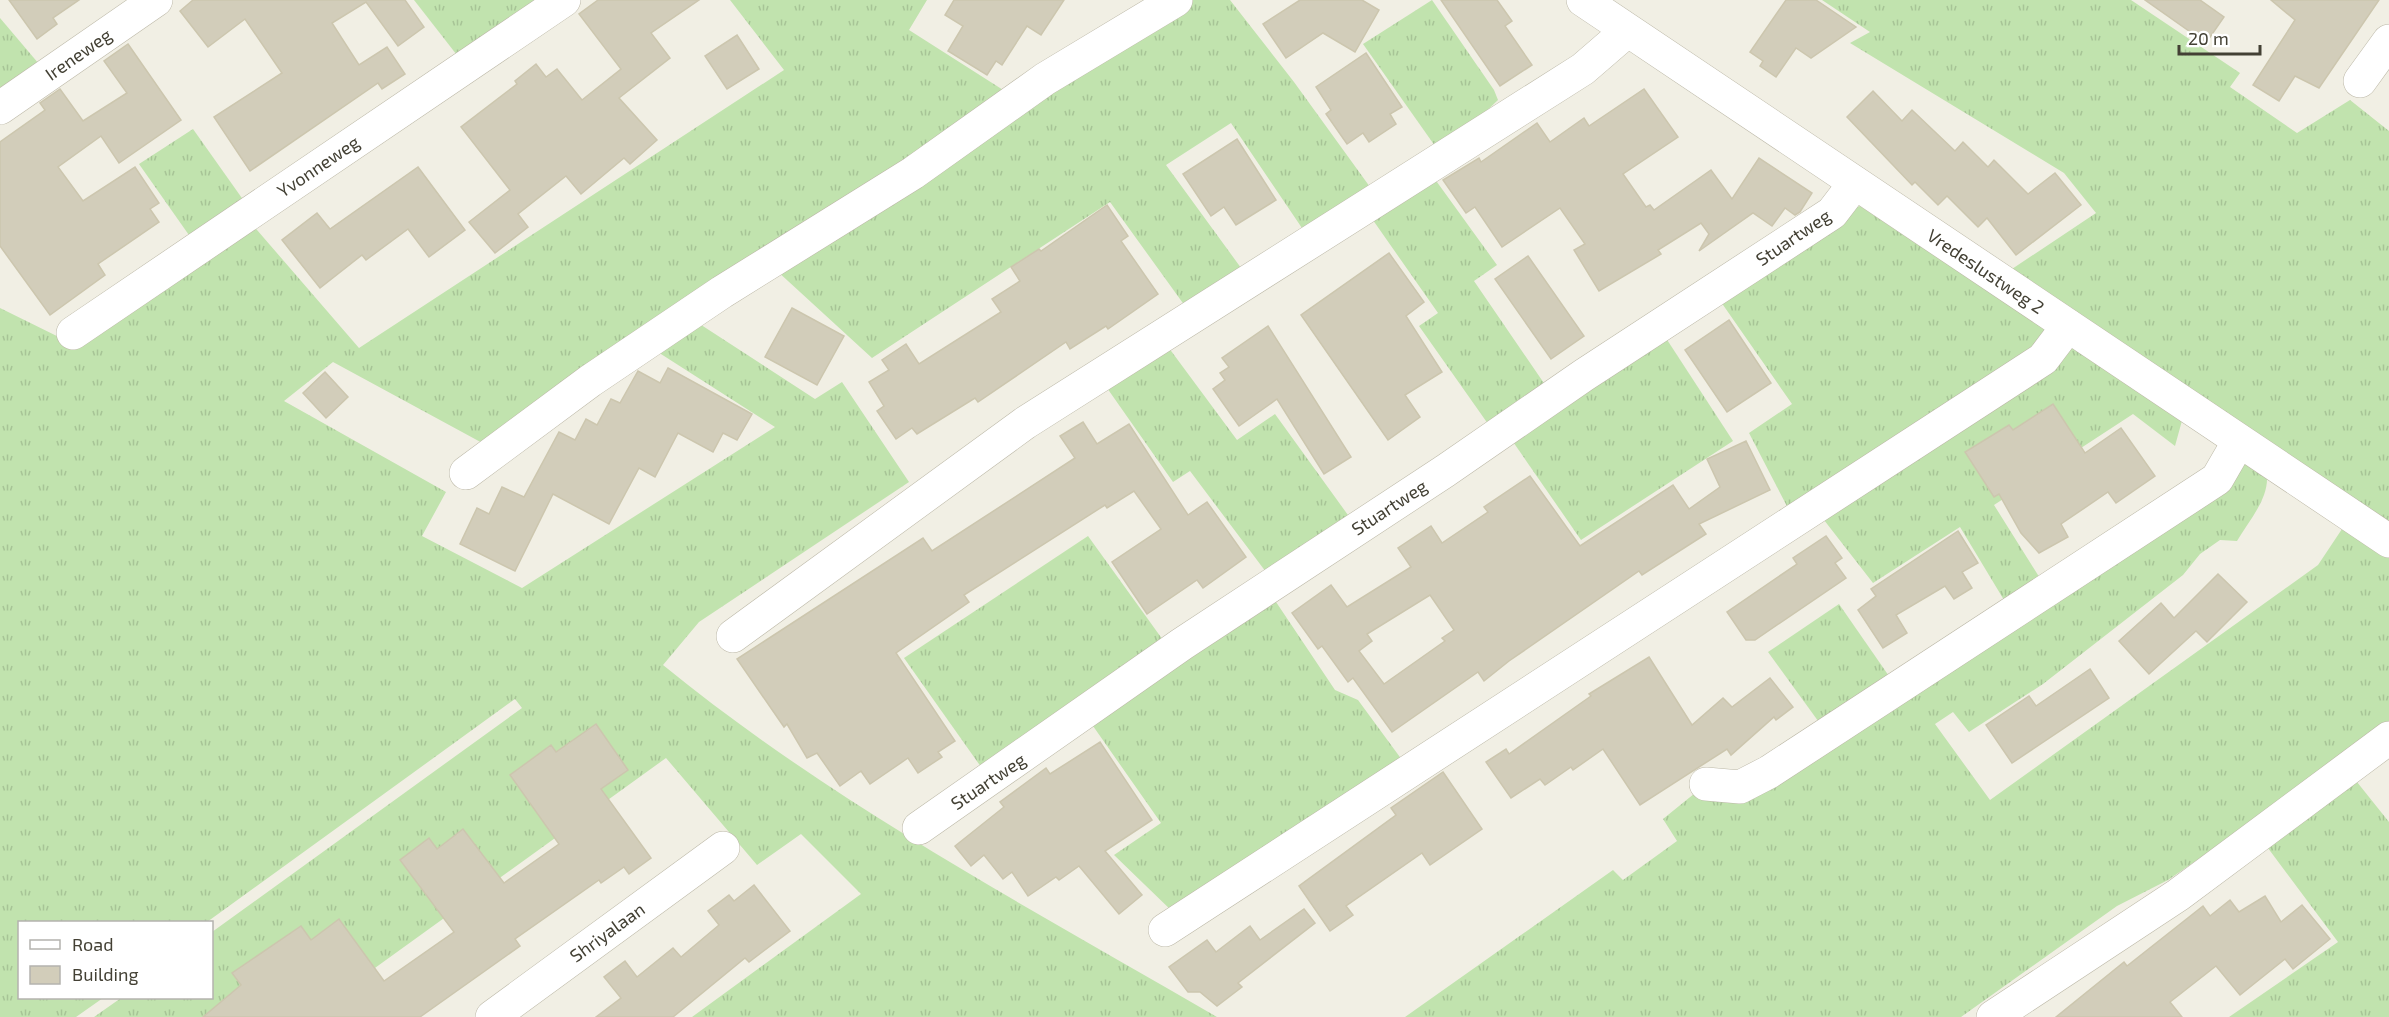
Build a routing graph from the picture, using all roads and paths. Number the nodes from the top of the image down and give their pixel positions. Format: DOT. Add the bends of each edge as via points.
graph roads {
  1 [pos="156,0"];
  2 [pos="564,0"];
  3 [pos="1176,0"];
  4 [pos="1583,0"];
  5 [pos="1627,31"];
  6 [pos="2389,41"];
  7 [pos="2360,81"];
  8 [pos="0,108"];
  9 [pos="1855,183"];
  10 [pos="2068,326"];
  11 [pos="73,333"];
  12 [pos="2239,441"];
  13 [pos="466,473"];
  14 [pos="2389,541"];
  15 [pos="733,636"];
  16 [pos="2389,738"];
  17 [pos="1706,784"];
  18 [pos="919,828"];
  19 [pos="723,848"];
  20 [pos="1165,930"];
  21 [pos="492,1017"];
  22 [pos="1993,1017"];
  1 -- 8 [label="street, Ireneweg"];
  2 -- 11 [label="street, Yvonneweg"];
  3 -- 13 [label="street" via="1045,80 903,179 712,299 590,381"];
  4 -- 5 [label="street, Vredeslustweg 2"];
  5 -- 9 [label="street, Vredeslustweg 2"];
  5 -- 15 [label="street" via="1554,88 1025,423"];
  6 -- 7 [label="street"];
  9 -- 10 [label="street, Vredeslustweg 2"];
  9 -- 18 [label="street, Stuartweg" via="1832,213 1173,650"];
  10 -- 12 [label="street, Vredeslustweg 2"];
  10 -- 20 [label="street" via="2043,359"];
  12 -- 14 [label="street, Vredeslustweg 2"];
  12 -- 17 [label="street" via="2217,479 1769,771 1740,787"];
  16 -- 22 [label="street" via="2178,895"];
  19 -- 21 [label="street, Shriyalaan"];
}
